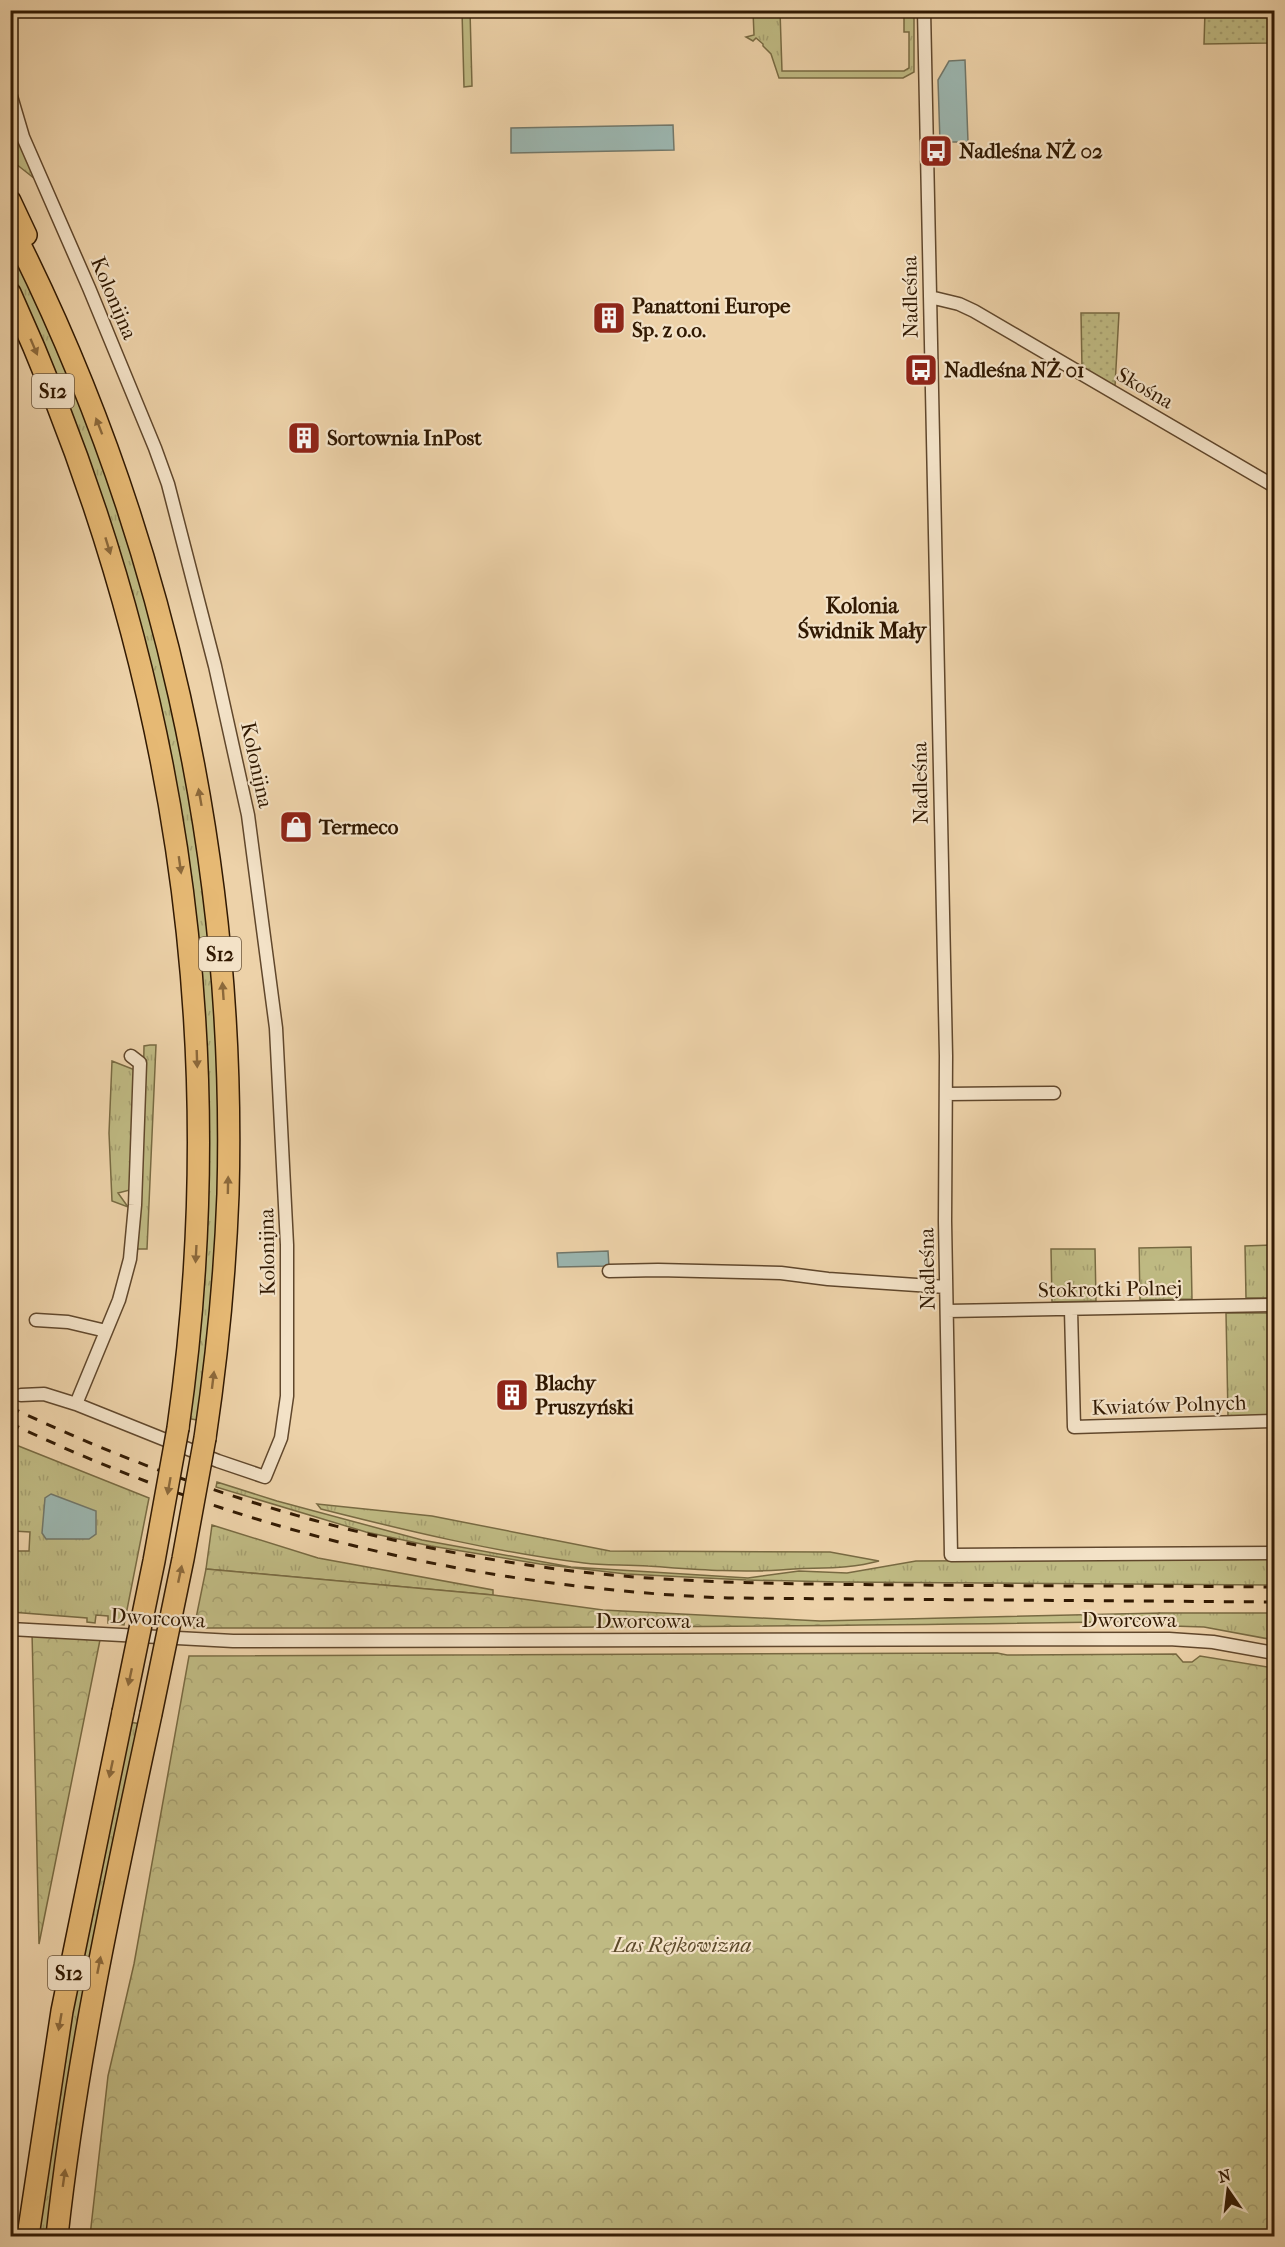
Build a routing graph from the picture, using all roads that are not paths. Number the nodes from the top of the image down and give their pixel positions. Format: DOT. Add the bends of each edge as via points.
graph roads {
  1 [pos="924,10"];
  2 [pos="10,93"];
  3 [pos="10,201"];
  4 [pos="10,225"];
  5 [pos="10,293"];
  6 [pos="930,297"];
  7 [pos="60,329"];
  8 [pos="1275,486"];
  9 [pos="131,1056"];
  10 [pos="1054,1093"];
  11 [pos="946,1094"];
  12 [pos="609,1271"];
  13 [pos="946,1287"];
  14 [pos="1275,1305"];
  15 [pos="1071,1310"];
  16 [pos="946,1311"];
  17 [pos="36,1320"];
  18 [pos="106,1331"];
  19 [pos="21,1395"];
  20 [pos="76,1404"];
  21 [pos="1275,1421"];
  22 [pos="1275,1553"];
  23 [pos="10,1629"];
  24 [pos="1275,1653"];
  25 [pos="28,2236"];
  26 [pos="57,2236"];
  1 -- 6 [label="street, Nadleśna"];
  2 -- 20 [label="street, Kolonijna" via="23,136 168,484 215,666 248,815 276,1028 287,1245 287,1396 281,1438 265,1477"];
  3 -- 7 [label="highway"];
  4 -- 7 [label="highway, S12"];
  5 -- 25 [label="highway, S12, one-way, bridge" via="69,432 112,558 151,704 186,915 199,1150 192,1304 178,1428 62,2011"];
  6 -- 8 [label="street, Skośna" via="974,311"];
  6 -- 11 [label="street, Nadleśna"];
  26 -- 7 [label="highway, S12, one-way, bridge" via="98,1970 205,1438 221,1303 228,1166 224,1005 212,880 185,717 157,604 108,450"];
  9 -- 18 [label="street" via="140,1063 133,1232 125,1280"];
  10 -- 11 [label="street"];
  11 -- 13 [label="street, Nadleśna"];
  12 -- 13 [label="street" via="782,1273"];
  13 -- 16 [label="street, Nadleśna"];
  14 -- 15 [label="street, Stokrotki Polnej"];
  15 -- 16 [label="street, Stokrotki Polnej"];
  15 -- 21 [label="street, Kwiatów Polnych" via="1074,1427"];
  16 -- 22 [label="street, Nadleśna" via="951,1555"];
  17 -- 18 [label="street"];
  18 -- 20 [label="street"];
  19 -- 20 [label="street" via="44,1394"];
  23 -- 24 [label="street, Dworcowa" via="244,1641 1169,1639"];
}
